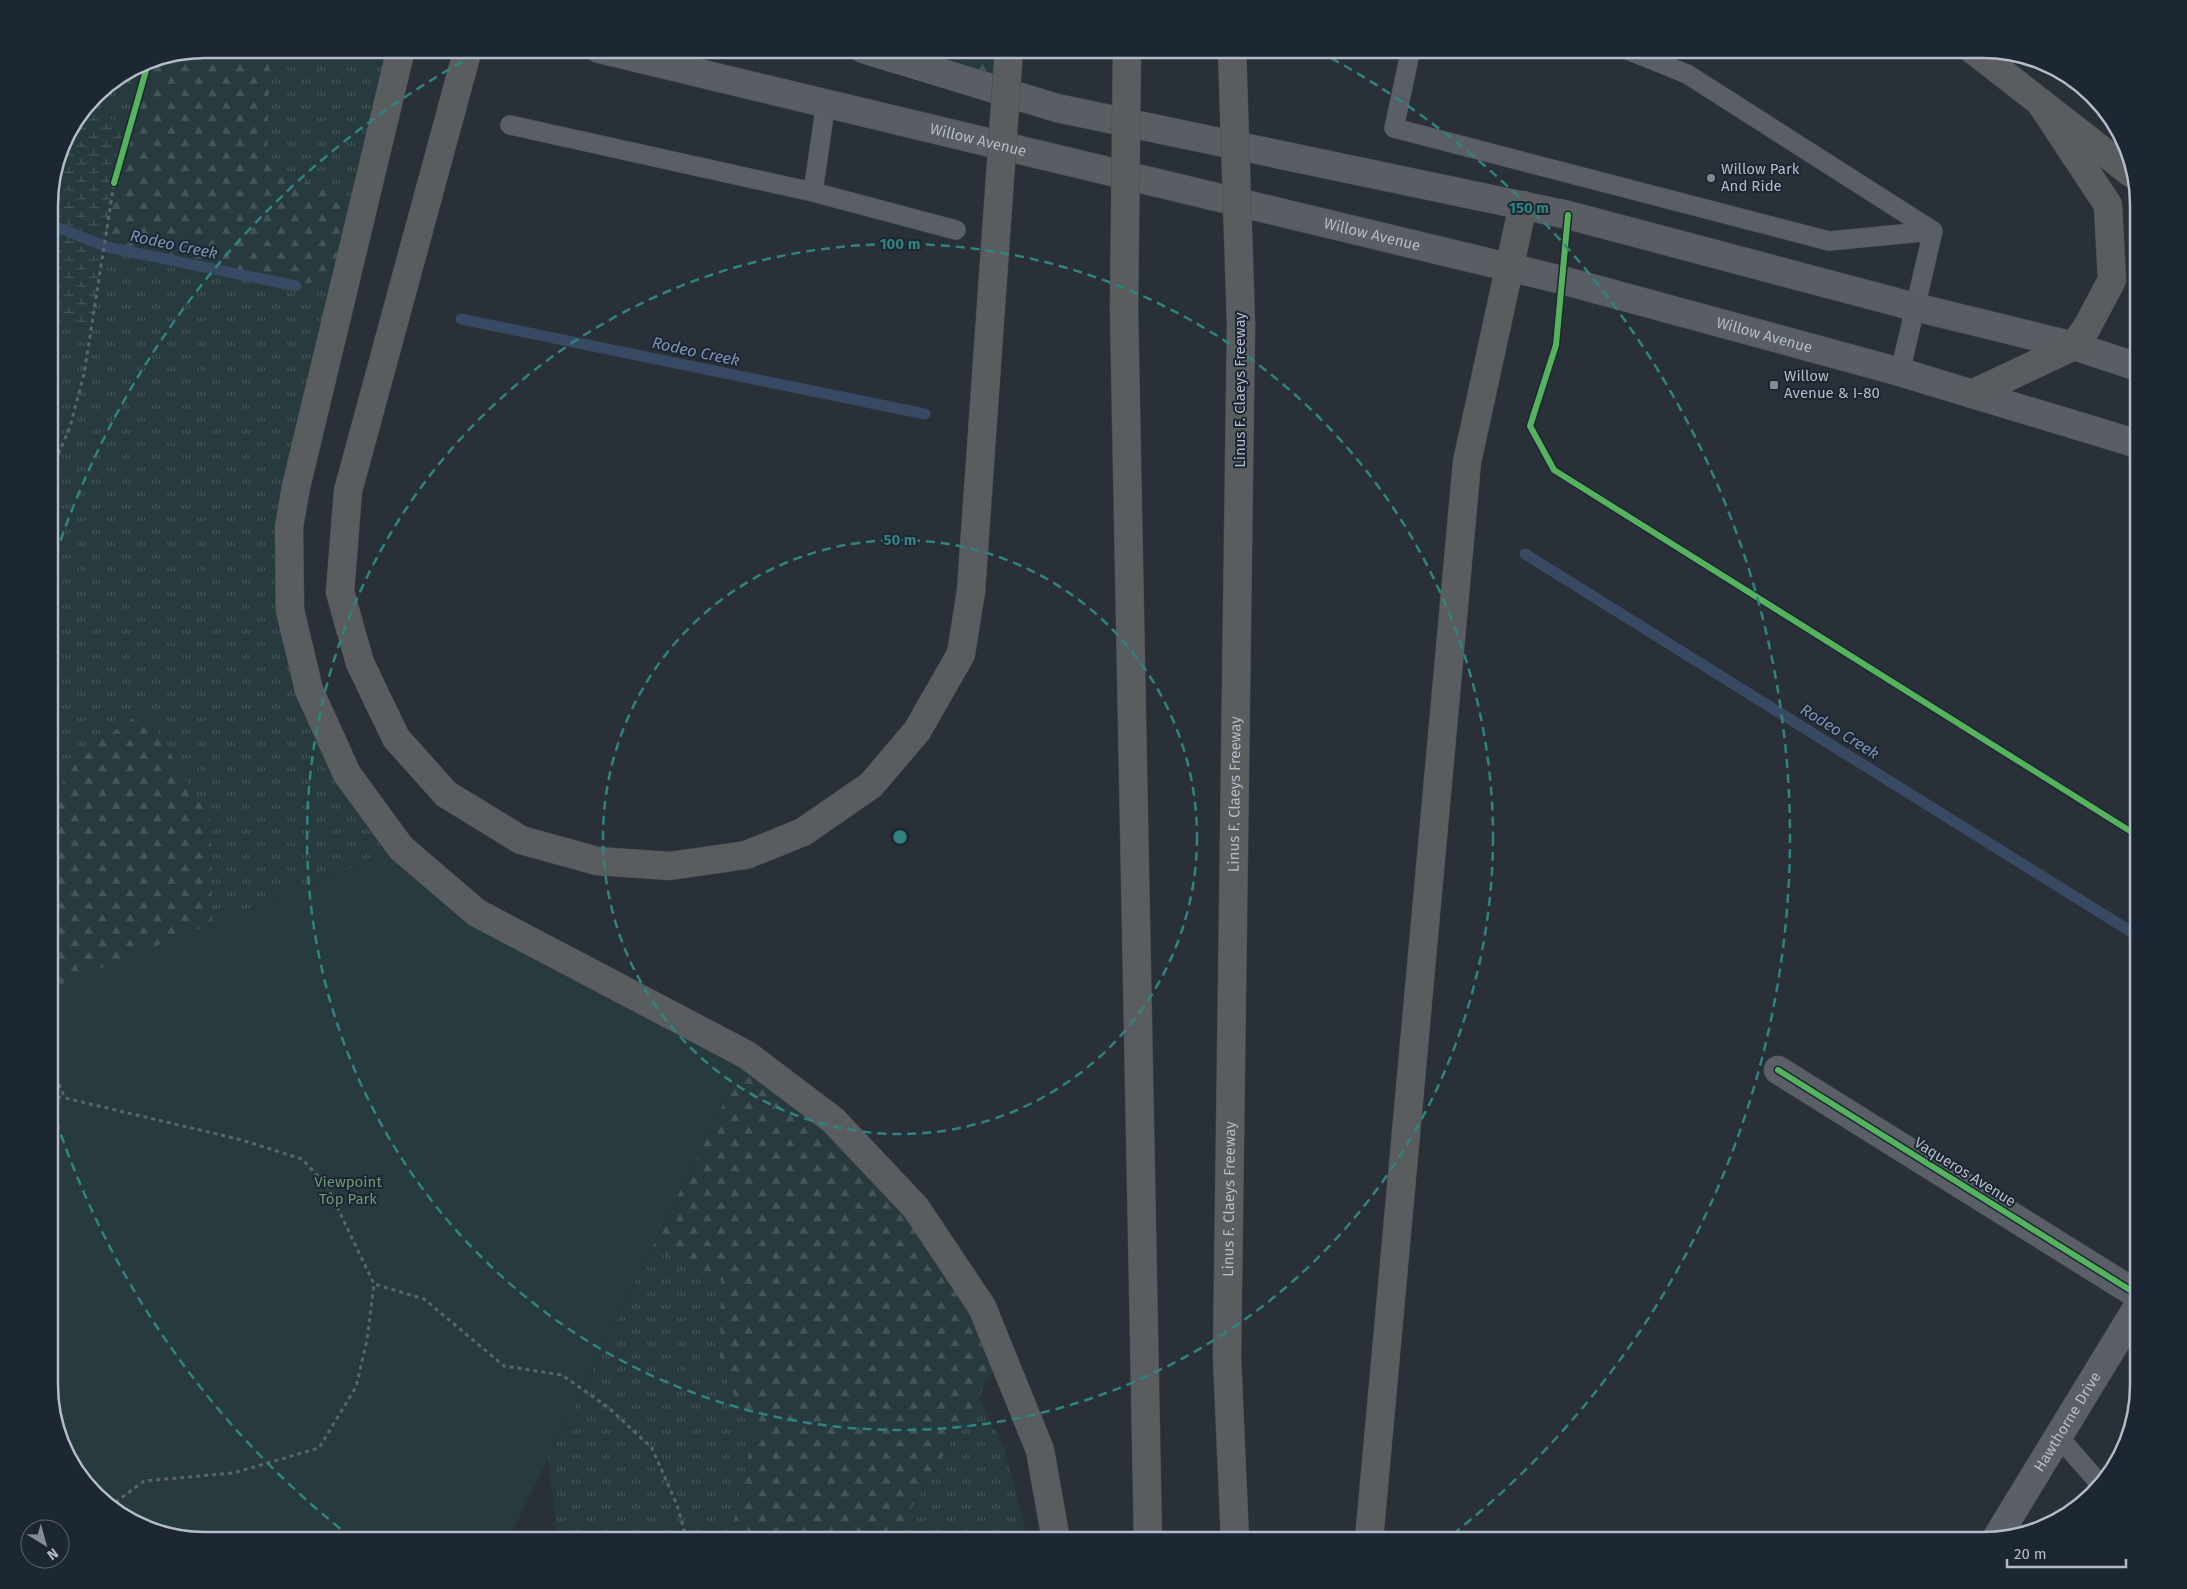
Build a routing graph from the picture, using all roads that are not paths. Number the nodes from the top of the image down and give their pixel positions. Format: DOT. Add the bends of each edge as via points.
graph roads {
  1 [pos="399,58"];
  2 [pos="466,58"];
  3 [pos="638,58"];
  4 [pos="893,58"];
  5 [pos="1008,58"];
  6 [pos="1127,58"];
  7 [pos="1232,58"];
  8 [pos="1409,58"];
  9 [pos="1647,58"];
  10 [pos="1984,58"];
  11 [pos="826,102"];
  12 [pos="2040,102"];
  13 [pos="510,125"];
  14 [pos="2125,168"];
  15 [pos="813,192"];
  16 [pos="1523,205"];
  17 [pos="956,230"];
  18 [pos="1933,232"];
  19 [pos="1510,268"];
  20 [pos="1915,307"];
  21 [pos="2074,346"];
  22 [pos="2130,364"];
  23 [pos="1900,372"];
  24 [pos="1972,394"];
  25 [pos="2130,442"];
  26 [pos="1778,1070"];
  27 [pos="2130,1290"];
  28 [pos="2130,1319"];
  29 [pos="2058,1436"];
  30 [pos="2095,1478"];
  31 [pos="2001,1530"];
  32 [pos="1055,1532"];
  33 [pos="1148,1532"];
  34 [pos="1235,1532"];
  35 [pos="1370,1532"];
  1 -- 32 [label="highway" via="289,527 290,610 309,690 348,774 401,848 477,913 747,1055 833,1120 916,1208 982,1307 1040,1450"];
  2 -- 5 [label="highway, bridge" via="348,491 340,592 360,663 396,738 446,794 521,840 597,861 670,866 746,855 803,832 871,785 917,731 961,654 971,590"];
  3 -- 11 [label="main road, Willow Avenue"];
  4 -- 16 [label="main road" via="1057,108"];
  6 -- 33 [label="highway, bridge" via="1124,309"];
  7 -- 34 [label="highway, Linus F. Claeys Freeway, bridge" via="1241,324 1227,1357"];
  8 -- 18 [label="lane" via="1394,128 1829,241"];
  9 -- 18 [label="lane" via="1687,74"];
  10 -- 12 [label="highway"];
  11 -- 15 [label="lane"];
  11 -- 19 [label="main road, Willow Avenue"];
  12 -- 14 [label="highway"];
  12 -- 21 [label="highway" via="2108,205 2112,280"];
  13 -- 15 [label="lane"];
  15 -- 17 [label="lane"];
  16 -- 19 [label="highway"];
  16 -- 20 [label="main road"];
  18 -- 20 [label="lane"];
  19 -- 23 [label="main road, Willow Avenue"];
  19 -- 35 [label="highway" via="1467,462"];
  20 -- 21 [label="main road"];
  20 -- 23 [label="lane"];
  21 -- 22 [label="main road"];
  21 -- 24 [label="highway"];
  23 -- 24 [label="main road, Willow Avenue"];
  24 -- 25 [label="main road, Willow Avenue"];
  26 -- 27 [label="street, Vaqueros Avenue"];
  28 -- 29 [label="street, Hawthorne Drive"];
  29 -- 30 [label="lane"];
  29 -- 31 [label="street, Hawthorne Drive"];
}
